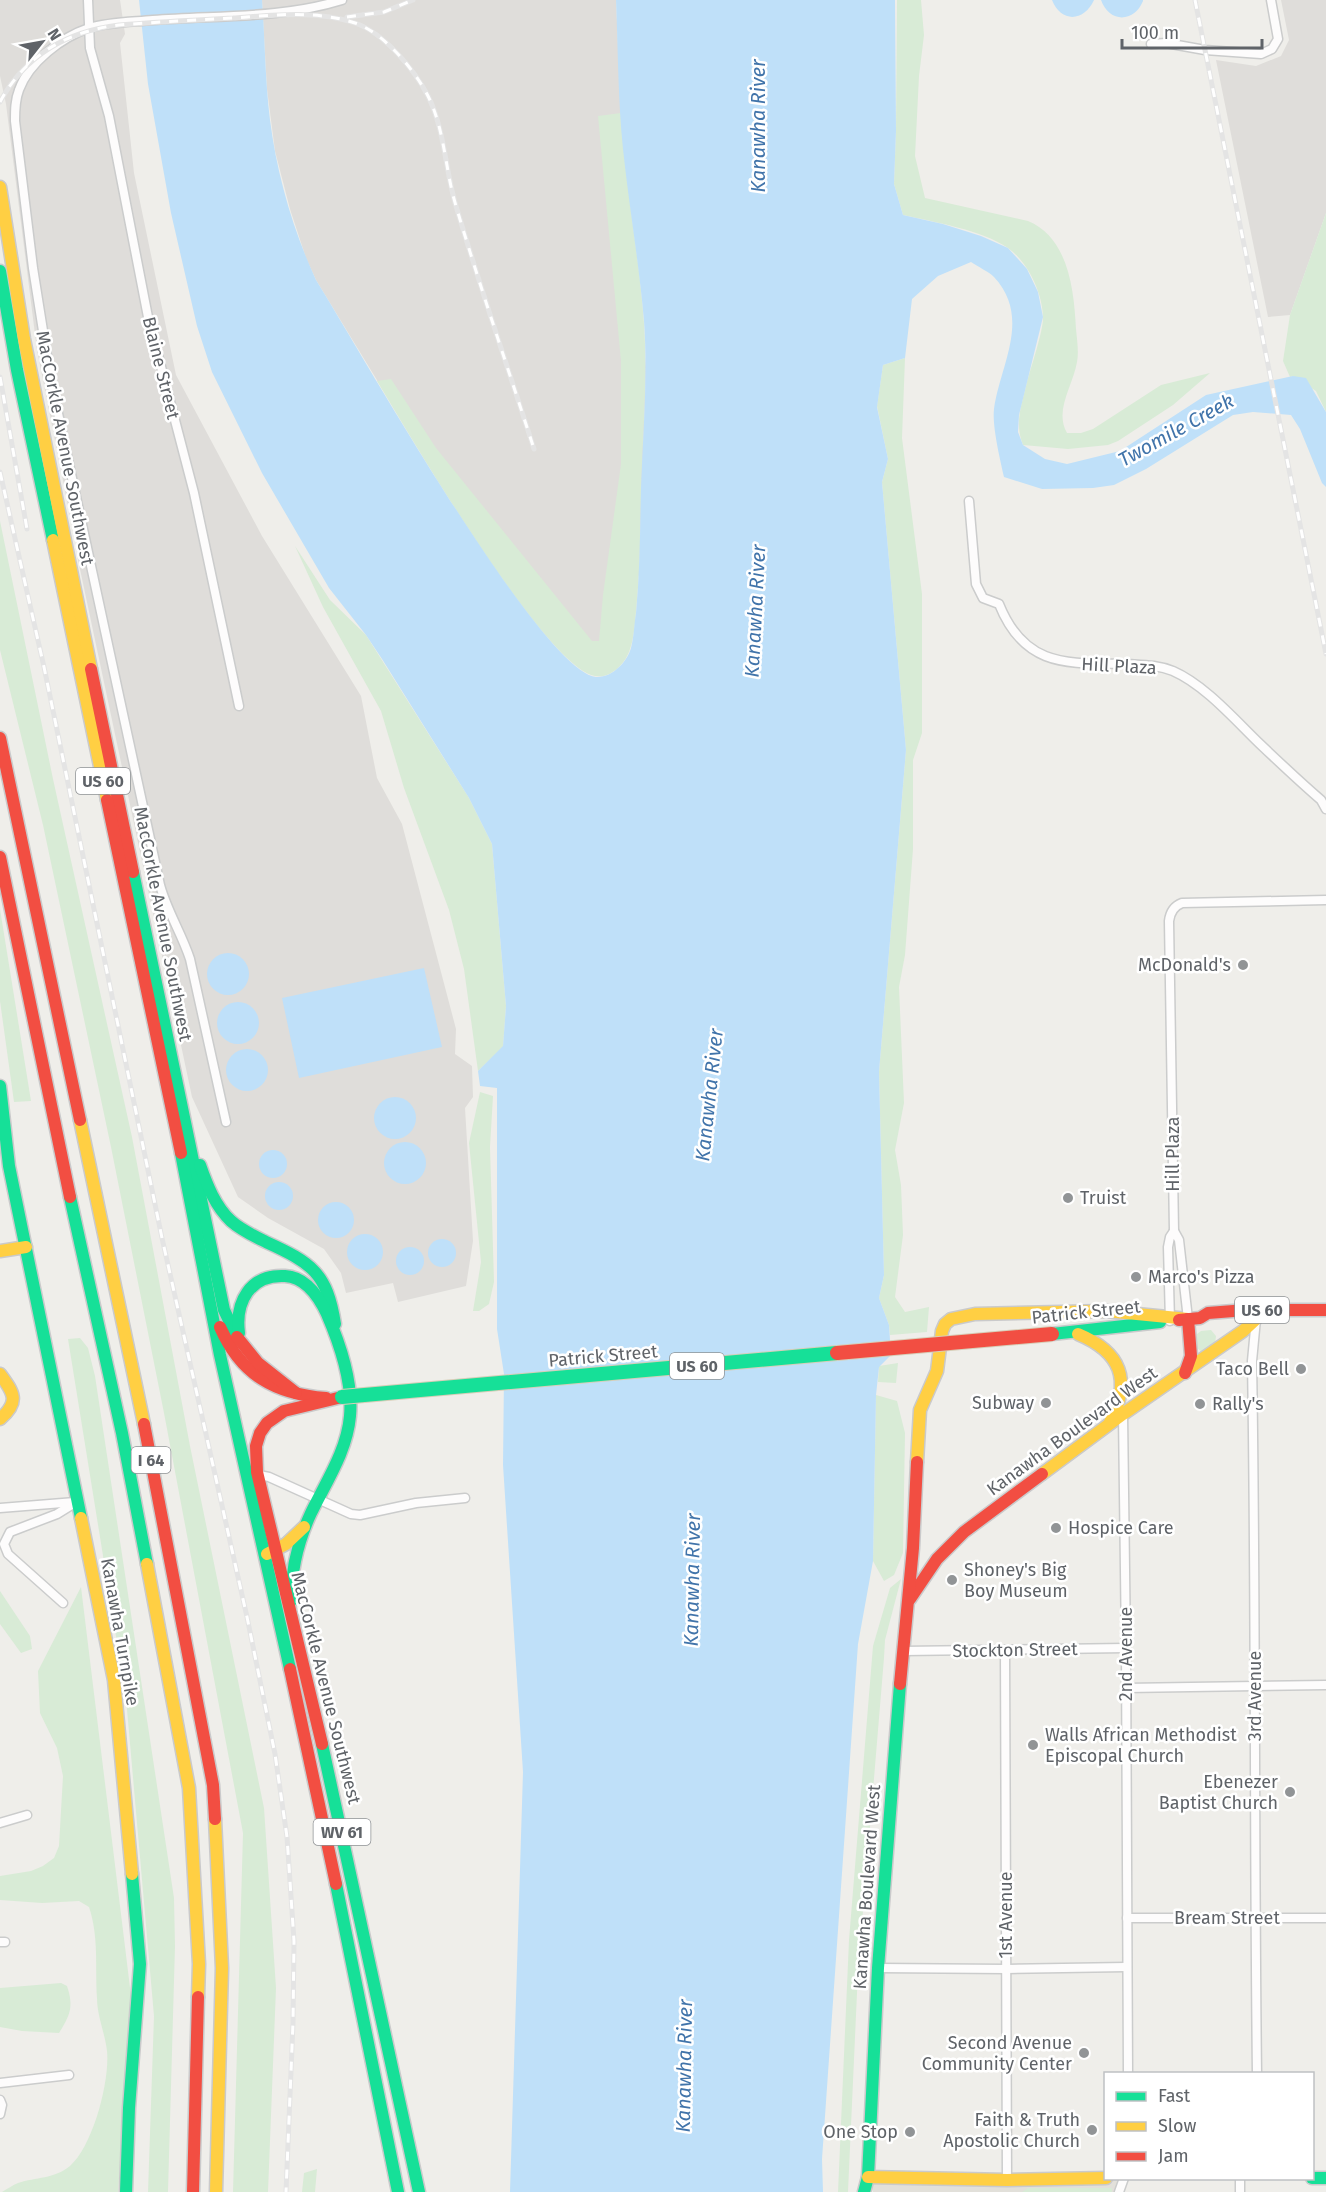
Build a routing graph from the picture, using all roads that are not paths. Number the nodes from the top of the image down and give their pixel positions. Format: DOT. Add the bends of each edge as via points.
graph roads {
  1 [pos="88,0"];
  2 [pos="342,0"];
  3 [pos="1271,0"];
  4 [pos="88,28"];
  5 [pos="1150,44"];
  6 [pos="0,187"];
  7 [pos="0,271"];
  8 [pos="969,501"];
  9 [pos="239,706"];
  10 [pos="0,738"];
  11 [pos="1326,809"];
  12 [pos="0,857"];
  13 [pos="1326,900"];
  14 [pos="0,1086"];
  15 [pos="184,1118"];
  16 [pos="226,1122"];
  17 [pos="1174,1231"];
  18 [pos="26,1247"];
  19 [pos="0,1251"];
  20 [pos="208,1291"];
  21 [pos="1326,1310"];
  22 [pos="1326,1318"];
  23 [pos="1170,1319"];
  24 [pos="1194,1319"];
  25 [pos="1256,1319"];
  26 [pos="1073,1332"];
  27 [pos="337,1341"];
  28 [pos="245,1350"];
  29 [pos="1185,1373"];
  30 [pos="0,1374"];
  31 [pos="299,1398"];
  32 [pos="1123,1414"];
  33 [pos="0,1419"];
  34 [pos="1106,1426"];
  35 [pos="252,1474"];
  36 [pos="465,1498"];
  37 [pos="318,1500"];
  38 [pos="78,1502"];
  39 [pos="0,1508"];
  40 [pos="306,1526"];
  41 [pos="913,1548"];
  42 [pos="269,1553"];
  43 [pos="932,1566"];
  44 [pos="909,1600"];
  45 [pos="63,1603"];
  46 [pos="295,1638"];
  47 [pos="1126,1648"];
  48 [pos="1005,1650"];
  49 [pos="903,1651"];
  50 [pos="1326,1685"];
  51 [pos="1256,1686"];
  52 [pos="1126,1688"];
  53 [pos="27,1815"];
  54 [pos="0,1823"];
  55 [pos="1127,1918"];
  56 [pos="1255,1918"];
  57 [pos="1326,1918"];
  58 [pos="1126,1967"];
  59 [pos="878,1968"];
  60 [pos="1007,1970"];
  61 [pos="1128,2072"];
  62 [pos="1257,2072"];
  63 [pos="69,2075"];
  64 [pos="0,2083"];
  65 [pos="0,2100"];
  66 [pos="0,2114"];
  67 [pos="868,2177"];
  68 [pos="1104,2178"];
  69 [pos="1008,2180"];
  70 [pos="126,2192"];
  71 [pos="193,2192"];
  72 [pos="216,2192"];
  73 [pos="398,2192"];
  74 [pos="419,2192"];
  75 [pos="864,2192"];
  76 [pos="873,2192"];
  1 -- 4 [label="street, Blaine Street"];
  2 -- 4 [label="street" via="286,13"];
  3 -- 5 [label="street" via="1278,31 1272,50 1257,55"];
  4 -- 9 [label="street, Blaine Street" via="148,317 196,502"];
  4 -- 16 [label="street" via="43,57 26,77 17,96 15,121 30,246 51,381 160,885 190,959"];
  6 -- 15 [label="main road, MacCorkle Avenue Southwest / US 60" via="27,350"];
  7 -- 20 [label="main road, MacCorkle Avenue Southwest / US 60" via="17,370"];
  8 -- 11 [label="street, Hill Plaza" via="976,584 983,598 999,604 1014,634 1060,661 1152,666 1182,675 1321,800"];
  10 -- 72 [label="main road, I 64" via="143,1419 213,1785 222,1968"];
  12 -- 71 [label="main road, I 64" via="122,1433 189,1788 199,1964"];
  13 -- 17 [label="street, Hill Plaza" via="1182,903 1172,912 1169,921"];
  14 -- 18 [label="main road, Kanawha Turnpike" via="4,1136"];
  15 -- 27 [label="main road" via="204,1176 223,1211 246,1232 308,1263 323,1281 333,1306"];
  15 -- 28 [label="main road, MacCorkle Avenue Southwest / US 60" via="224,1310"];
  17 -- 23 [label="street, Hill Plaza" via="1168,1246"];
  17 -- 24 [label="street, Hill Plaza" via="1181,1248"];
  18 -- 19 [label="main road"];
  18 -- 38 [label="main road, Kanawha Turnpike"];
  20 -- 31 [label="main road, Patrick Street / US 60" via="221,1331 238,1360 263,1382"];
  20 -- 35 [label="main road" via="220,1355"];
  21 -- 24 [label="main road, US 60" via="1246,1310 1208,1313"];
  22 -- 25 [label="main road, US 60"];
  23 -- 24 [label="main road"];
  23 -- 26 [label="main road, Patrick Street / US 60"];
  23 -- 41 [label="main road, Kanawha Boulevard West" via="1106,1311 960,1315 946,1322 941,1331 936,1373 920,1410"];
  24 -- 25 [label="main road, US 60"];
  24 -- 29 [label="main road, Kanawha Boulevard West" via="1191,1356"];
  25 -- 29 [label="main road, Kanawha Boulevard West"];
  25 -- 51 [label="street, 3rd Avenue" via="1252,1361"];
  26 -- 31 [label="main road, Patrick Street / US 60, bridge"];
  26 -- 34 [label="main road" via="1097,1341 1119,1368 1121,1394"];
  27 -- 28 [label="main road" via="319,1298 294,1277 281,1275 256,1283 243,1297 237,1330"];
  27 -- 37 [label="main road" via="349,1389 350,1422"];
  28 -- 31 [label="main road, MacCorkle Avenue Southwest / US 60"];
  29 -- 32 [label="main road, Kanawha Boulevard West"];
  30 -- 33 [label="main road" via="14,1400 10,1411"];
  31 -- 35 [label="main road" via="263,1428"];
  32 -- 34 [label="main road, Kanawha Boulevard West"];
  32 -- 47 [label="street, 2nd Avenue"];
  34 -- 43 [label="main road, Kanawha Boulevard West" via="964,1532"];
  35 -- 37 [label="street" via="269,1477"];
  35 -- 42 [label="main road, MacCorkle Avenue Southwest / WV 61"];
  36 -- 37 [label="street" via="360,1515"];
  37 -- 40 [label="main road"];
  38 -- 39 [label="street"];
  38 -- 45 [label="street" via="10,1532 4,1544 8,1554"];
  38 -- 70 [label="main road, Kanawha Turnpike" via="114,1680 140,1964"];
  40 -- 42 [label="main road"];
  40 -- 46 [label="main road" via="294,1562 291,1589"];
  41 -- 43 [label="main road" via="919,1564"];
  41 -- 44 [label="main road, Kanawha Boulevard West"];
  42 -- 46 [label="main road, MacCorkle Avenue Southwest / WV 61"];
  42 -- 73 [label="main road, MacCorkle Avenue Southwest / WV 61"];
  43 -- 44 [label="main road, Kanawha Boulevard West"];
  44 -- 49 [label="main road, Kanawha Boulevard West"];
  46 -- 74 [label="main road, MacCorkle Avenue Southwest / WV 61" via="334,1796"];
  47 -- 48 [label="street, Stockton Street"];
  47 -- 52 [label="street, 2nd Avenue"];
  48 -- 49 [label="street, Stockton Street"];
  48 -- 60 [label="street, 1st Avenue"];
  49 -- 59 [label="main road, Kanawha Boulevard West"];
  50 -- 51 [label="street"];
  51 -- 52 [label="street"];
  51 -- 56 [label="street, 3rd Avenue"];
  52 -- 55 [label="street, 2nd Avenue"];
  53 -- 54 [label="street"];
  55 -- 56 [label="street, Bream Street"];
  55 -- 58 [label="street, 2nd Avenue"];
  56 -- 57 [label="street, Bream Street"];
  56 -- 62 [label="street, 3rd Avenue"];
  58 -- 60 [label="street"];
  58 -- 61 [label="street, 2nd Avenue"];
  59 -- 60 [label="street"];
  59 -- 67 [label="main road, Kanawha Boulevard West"];
  60 -- 69 [label="street, 1st Avenue"];
  63 -- 64 [label="street"];
  65 -- 66 [label="street"];
  67 -- 69 [label="main road"];
  67 -- 75 [label="main road, Kanawha Boulevard West"];
  67 -- 76 [label="main road, Kanawha Boulevard West"];
  68 -- 69 [label="main road"];
}
